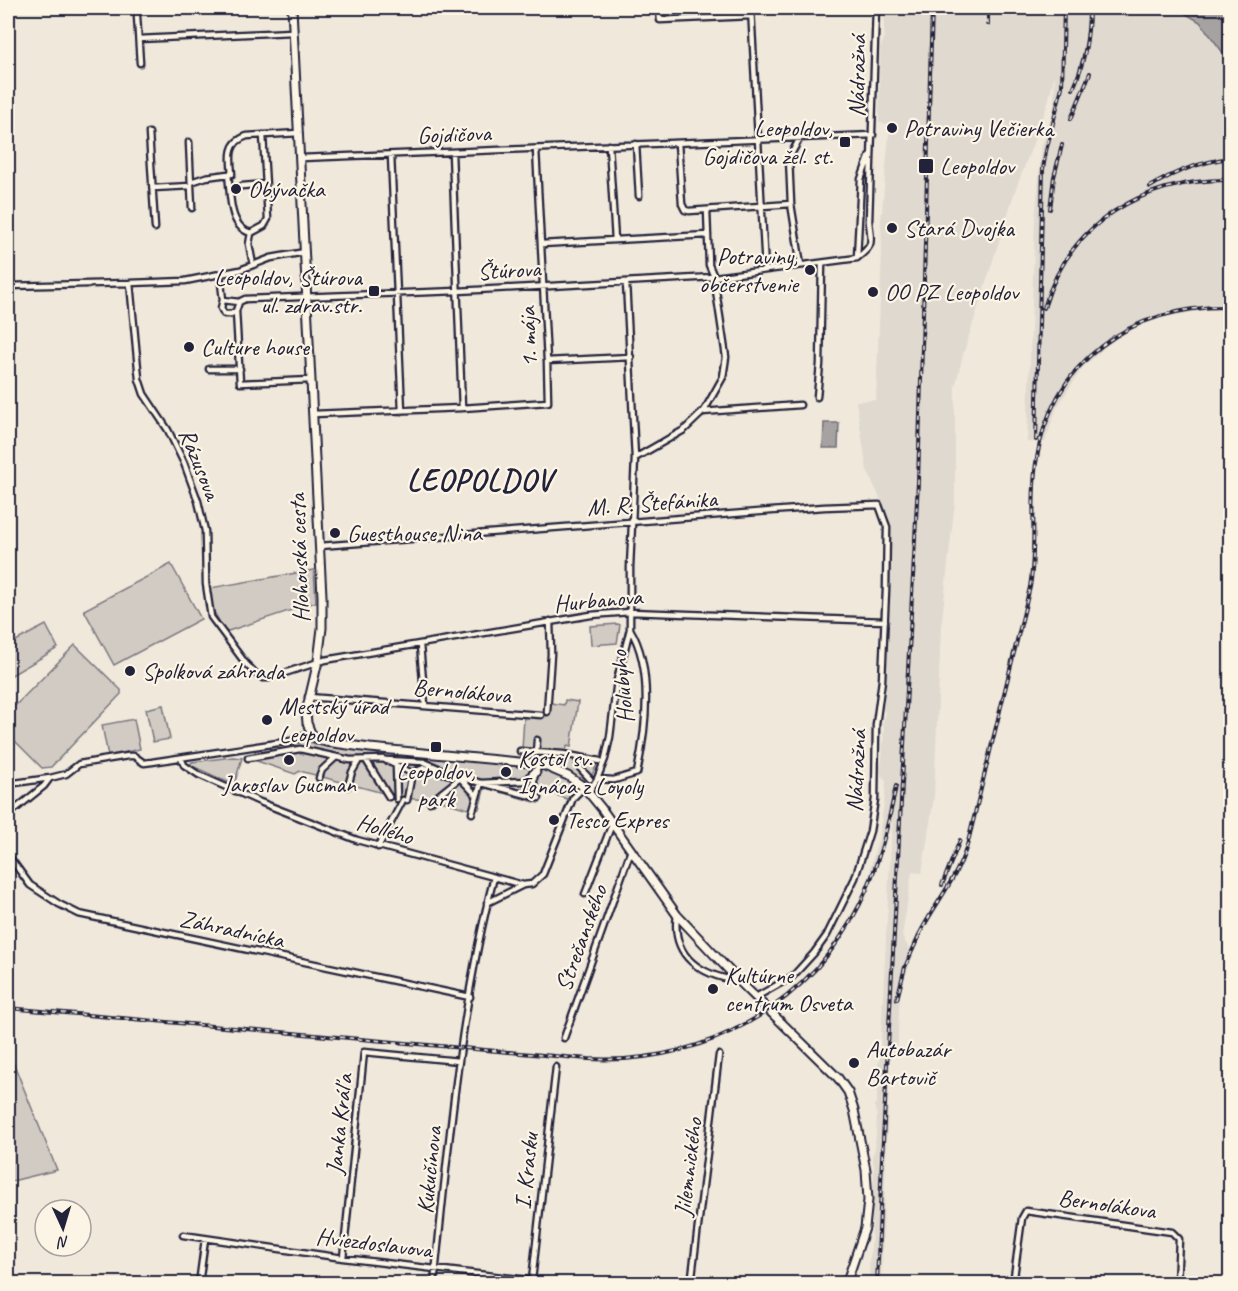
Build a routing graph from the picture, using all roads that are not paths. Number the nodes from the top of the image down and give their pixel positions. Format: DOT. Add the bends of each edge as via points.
graph roads {
  1 [pos="292,8"];
  2 [pos="659,8"];
  3 [pos="751,8"];
  4 [pos="876,8"];
  5 [pos="137,16"];
  6 [pos="751,16"];
  7 [pos="293,32"];
  8 [pos="139,39"];
  9 [pos="140,63"];
  10 [pos="149,133"];
  11 [pos="299,133"];
  12 [pos="263,135"];
  13 [pos="873,135"];
  14 [pos="800,138"];
  15 [pos="757,140"];
  16 [pos="189,142"];
  17 [pos="678,143"];
  18 [pos="636,144"];
  19 [pos="609,145"];
  20 [pos="872,146"];
  21 [pos="536,149"];
  22 [pos="452,152"];
  23 [pos="391,155"];
  24 [pos="301,158"];
  25 [pos="228,174"];
  26 [pos="191,184"];
  27 [pos="267,184"];
  28 [pos="242,186"];
  29 [pos="153,188"];
  30 [pos="639,196"];
  31 [pos="791,204"];
  32 [pos="763,206"];
  33 [pos="192,208"];
  34 [pos="707,210"];
  35 [pos="155,228"];
  36 [pos="251,233"];
  37 [pos="708,235"];
  38 [pos="615,240"];
  39 [pos="542,244"];
  40 [pos="305,252"];
  41 [pos="857,258"];
  42 [pos="822,263"];
  43 [pos="801,265"];
  44 [pos="253,266"];
  45 [pos="765,270"];
  46 [pos="220,274"];
  47 [pos="714,277"];
  48 [pos="626,282"];
  49 [pos="130,283"];
  50 [pos="8,286"];
  51 [pos="544,286"];
  52 [pos="458,291"];
  53 [pos="398,293"];
  54 [pos="307,297"];
  55 [pos="223,300"];
  56 [pos="239,302"];
  57 [pos="236,311"];
  58 [pos="631,357"];
  59 [pos="547,361"];
  60 [pos="209,369"];
  61 [pos="240,369"];
  62 [pos="311,380"];
  63 [pos="817,396"];
  64 [pos="800,405"];
  65 [pos="462,408"];
  66 [pos="402,411"];
  67 [pos="702,412"];
  68 [pos="313,414"];
  69 [pos="635,458"];
  70 [pos="879,505"];
  71 [pos="632,522"];
  72 [pos="320,546"];
  73 [pos="630,612"];
  74 [pos="550,621"];
  75 [pos="885,621"];
  76 [pos="630,629"];
  77 [pos="420,645"];
  78 [pos="318,661"];
  79 [pos="309,697"];
  80 [pos="425,705"];
  81 [pos="546,712"];
  82 [pos="541,715"];
  83 [pos="310,733"];
  84 [pos="537,740"];
  85 [pos="520,751"];
  86 [pos="536,753"];
  87 [pos="543,754"];
  88 [pos="336,757"];
  89 [pos="181,758"];
  90 [pos="248,758"];
  91 [pos="577,758"];
  92 [pos="383,759"];
  93 [pos="424,759"];
  94 [pos="359,760"];
  95 [pos="366,760"];
  96 [pos="406,761"];
  97 [pos="541,761"];
  98 [pos="600,761"];
  99 [pos="398,767"];
  100 [pos="424,768"];
  101 [pos="412,773"];
  102 [pos="50,778"];
  103 [pos="319,778"];
  104 [pos="460,778"];
  105 [pos="590,779"];
  106 [pos="597,779"];
  107 [pos="524,781"];
  108 [pos="481,783"];
  109 [pos="8,784"];
  110 [pos="348,786"];
  111 [pos="586,790"];
  112 [pos="534,793"];
  113 [pos="477,796"];
  114 [pos="389,797"];
  115 [pos="402,800"];
  116 [pos="430,802"];
  117 [pos="472,813"];
  118 [pos="8,815"];
  119 [pos="612,823"];
  120 [pos="378,847"];
  121 [pos="631,850"];
  122 [pos="8,855"];
  123 [pos="494,877"];
  124 [pos="523,885"];
  125 [pos="585,894"];
  126 [pos="487,903"];
  127 [pos="677,915"];
  128 [pos="739,981"];
  129 [pos="470,996"];
  130 [pos="756,997"];
  131 [pos="564,1038"];
  132 [pos="719,1055"];
  133 [pos="459,1061"];
  134 [pos="556,1067"];
  135 [pos="183,1235"];
  136 [pos="205,1239"];
  137 [pos="342,1258"];
  138 [pos="436,1268"];
  139 [pos="532,1280"];
  140 [pos="200,1284"];
  141 [pos="434,1284"];
  142 [pos="561,1284"];
  143 [pos="692,1284"];
  144 [pos="846,1284"];
  145 [pos="1013,1284"];
  146 [pos="1177,1284"];
  1 -- 7 [label="street, Hlohovská cesta"];
  2 -- 6 [label="street" via="660,20"];
  3 -- 6 [label="street"];
  4 -- 13 [label="street, Nádražná"];
  5 -- 8 [label="street"];
  6 -- 15 [label="street"];
  7 -- 8 [label="street"];
  7 -- 11 [label="street, Hlohovská cesta"];
  8 -- 9 [label="street"];
  10 -- 29 [label="street"];
  11 -- 12 [label="street"];
  11 -- 24 [label="street, Hlohovská cesta"];
  12 -- 25 [label="street" via="236,141 231,150 232,174"];
  12 -- 27 [label="street"];
  13 -- 14 [label="street, Gojdičova"];
  13 -- 20 [label="street, Nádražná"];
  14 -- 15 [label="street, Gojdičova"];
  14 -- 31 [label="street" via="789,158"];
  15 -- 17 [label="street, Gojdičova"];
  15 -- 32 [label="street"];
  16 -- 26 [label="street"];
  17 -- 18 [label="street, Gojdičova"];
  17 -- 34 [label="street" via="682,204 689,211"];
  18 -- 19 [label="street, Gojdičova"];
  18 -- 30 [label="street"];
  19 -- 21 [label="street, Gojdičova"];
  19 -- 38 [label="street"];
  20 -- 41 [label="street, Nádražná" via="861,179"];
  20 -- 41 [label="street, Nádražná" via="871,243"];
  21 -- 22 [label="street, Gojdičova"];
  21 -- 39 [label="street, 1. mája"];
  22 -- 23 [label="street, Gojdičova"];
  22 -- 52 [label="street"];
  23 -- 24 [label="street, Gojdičova"];
  23 -- 53 [label="street"];
  24 -- 40 [label="street, Hlohovská cesta"];
  25 -- 26 [label="street"];
  25 -- 36 [label="street" via="234,222"];
  26 -- 29 [label="street"];
  26 -- 33 [label="street"];
  27 -- 28 [label="street"];
  27 -- 36 [label="street" via="268,219"];
  29 -- 35 [label="street"];
  31 -- 32 [label="street"];
  31 -- 43 [label="street"];
  32 -- 34 [label="street"];
  32 -- 45 [label="street"];
  34 -- 37 [label="street"];
  36 -- 44 [label="street"];
  37 -- 38 [label="street, Štúrova"];
  37 -- 47 [label="street" via="709,265"];
  38 -- 39 [label="street, Štúrova"];
  39 -- 51 [label="street, 1. mája"];
  40 -- 44 [label="street" via="271,258"];
  40 -- 54 [label="street, Hlohovská cesta"];
  41 -- 42 [label="street, Štúrova"];
  42 -- 43 [label="street, Štúrova"];
  42 -- 63 [label="street"];
  43 -- 45 [label="street, Štúrova"];
  44 -- 46 [label="street"];
  45 -- 47 [label="street, Štúrova"];
  46 -- 49 [label="street" via="185,281"];
  46 -- 55 [label="street"];
  47 -- 48 [label="street, Štúrova"];
  47 -- 67 [label="street" via="726,357 723,377"];
  48 -- 51 [label="street, Štúrova"];
  48 -- 58 [label="street, Holubyho"];
  49 -- 50 [label="street"];
  49 -- 78 [label="street, Rázusova" via="139,379 184,463 198,501 205,531 211,617 246,664 263,678"];
  51 -- 52 [label="street, Štúrova"];
  51 -- 59 [label="street, 1. mája"];
  52 -- 53 [label="street, Štúrova"];
  52 -- 65 [label="street"];
  53 -- 54 [label="street, Štúrova"];
  53 -- 66 [label="street"];
  54 -- 56 [label="street"];
  54 -- 62 [label="street, Hlohovská cesta"];
  55 -- 56 [label="street"];
  55 -- 57 [label="street" via="224,314"];
  56 -- 57 [label="street"];
  57 -- 61 [label="street"];
  58 -- 59 [label="street"];
  58 -- 69 [label="street, Holubyho"];
  59 -- 65 [label="street, 1. mája" via="548,402"];
  60 -- 61 [label="street"];
  61 -- 62 [label="street" via="240,383"];
  62 -- 68 [label="street, Hlohovská cesta"];
  64 -- 67 [label="street"];
  65 -- 66 [label="street, 1. mája"];
  66 -- 68 [label="street, 1. mája"];
  67 -- 69 [label="street" via="678,435"];
  68 -- 72 [label="street, Hlohovská cesta"];
  69 -- 71 [label="street, Holubyho"];
  70 -- 71 [label="street, M. R. Štefánika"];
  70 -- 75 [label="street, Nádražná" via="887,527"];
  71 -- 72 [label="street, M. R. Štefánika"];
  71 -- 73 [label="street, Holubyho"];
  72 -- 78 [label="street, Hlohovská cesta" via="322,628"];
  73 -- 74 [label="street, Hurbanova"];
  73 -- 75 [label="street, Hurbanova"];
  73 -- 76 [label="street, Holubyho"];
  74 -- 77 [label="street, Hurbanova"];
  74 -- 81 [label="street"];
  75 -- 130 [label="street, Nádražná" via="876,725 875,799 862,858 837,916 814,953 793,976"];
  76 -- 106 [label="street, Holubyho" via="617,680 610,737"];
  76 -- 106 [label="street, Holubyho" via="639,643 646,699 637,773 614,780"];
  77 -- 78 [label="street, Hurbanova"];
  77 -- 80 [label="street"];
  78 -- 79 [label="street, Hlohovská cesta"];
  79 -- 80 [label="street, Bernolákova"];
  79 -- 83 [label="street, Hlohovská cesta" via="306,712"];
  80 -- 82 [label="street, Bernolákova"];
  83 -- 89 [label="street" via="291,741"];
  83 -- 111 [label="street" via="326,741 370,748 540,764 568,776"];
  84 -- 86 [label="street"];
  85 -- 86 [label="street"];
  86 -- 87 [label="street"];
  87 -- 91 [label="street"];
  87 -- 97 [label="street"];
  88 -- 90 [label="street" via="300,749"];
  88 -- 94 [label="street"];
  88 -- 103 [label="street"];
  89 -- 102 [label="street" via="144,763 134,756 118,757 79,764 66,774"];
  89 -- 120 [label="street, Hollého" via="184,765 209,779"];
  91 -- 98 [label="street"];
  91 -- 105 [label="street"];
  92 -- 95 [label="street"];
  92 -- 96 [label="street"];
  92 -- 99 [label="street"];
  93 -- 96 [label="street"];
  93 -- 100 [label="street"];
  93 -- 104 [label="street"];
  94 -- 95 [label="street"];
  94 -- 110 [label="street"];
  95 -- 114 [label="street"];
  96 -- 99 [label="street"];
  99 -- 101 [label="street"];
  99 -- 115 [label="street"];
  100 -- 101 [label="street"];
  100 -- 104 [label="street"];
  101 -- 115 [label="street"];
  102 -- 109 [label="street"];
  102 -- 118 [label="street"];
  104 -- 108 [label="street"];
  104 -- 113 [label="street"];
  104 -- 116 [label="street"];
  106 -- 111 [label="street, Holubyho"];
  107 -- 108 [label="street"];
  107 -- 112 [label="street"];
  107 -- 112 [label="street" via="539,767 534,777"];
  108 -- 112 [label="street" via="539,798"];
  108 -- 113 [label="street"];
  111 -- 119 [label="street"];
  111 -- 124 [label="street, Holubyho" via="573,798 543,874 532,884"];
  113 -- 117 [label="street"];
  115 -- 120 [label="street"];
  119 -- 121 [label="street"];
  119 -- 125 [label="street"];
  120 -- 123 [label="street, Hollého"];
  121 -- 127 [label="street"];
  121 -- 131 [label="street, Strečanského"];
  122 -- 129 [label="street, Záhradnícka" via="30,885 79,914"];
  123 -- 124 [label="street, Hollého"];
  123 -- 126 [label="street"];
  124 -- 126 [label="street"];
  126 -- 129 [label="street"];
  127 -- 128 [label="street"];
  127 -- 128 [label="street" via="676,934 686,956 703,970"];
  128 -- 130 [label="street"];
  129 -- 133 [label="street, Kukučínova"];
  130 -- 144 [label="street" via="832,1071 848,1092 854,1110 868,1200 866,1228"];
  132 -- 143 [label="street, Jilemnického"];
  133 -- 137 [label="street, Janka Kráľa" via="364,1052"];
  133 -- 138 [label="street, Kukučínova"];
  134 -- 139 [label="street, I. Krasku"];
  135 -- 136 [label="street, Hviezdoslavova"];
  136 -- 137 [label="street, Hviezdoslavova"];
  136 -- 140 [label="street"];
  137 -- 138 [label="street, Hviezdoslavova"];
  138 -- 139 [label="street, Hviezdoslavova"];
  138 -- 141 [label="street, Kukučínova"];
  139 -- 142 [label="street, Hviezdoslavova"];
  145 -- 146 [label="street, Bernolákova" via="1026,1211 1172,1232 1179,1239"];
}
